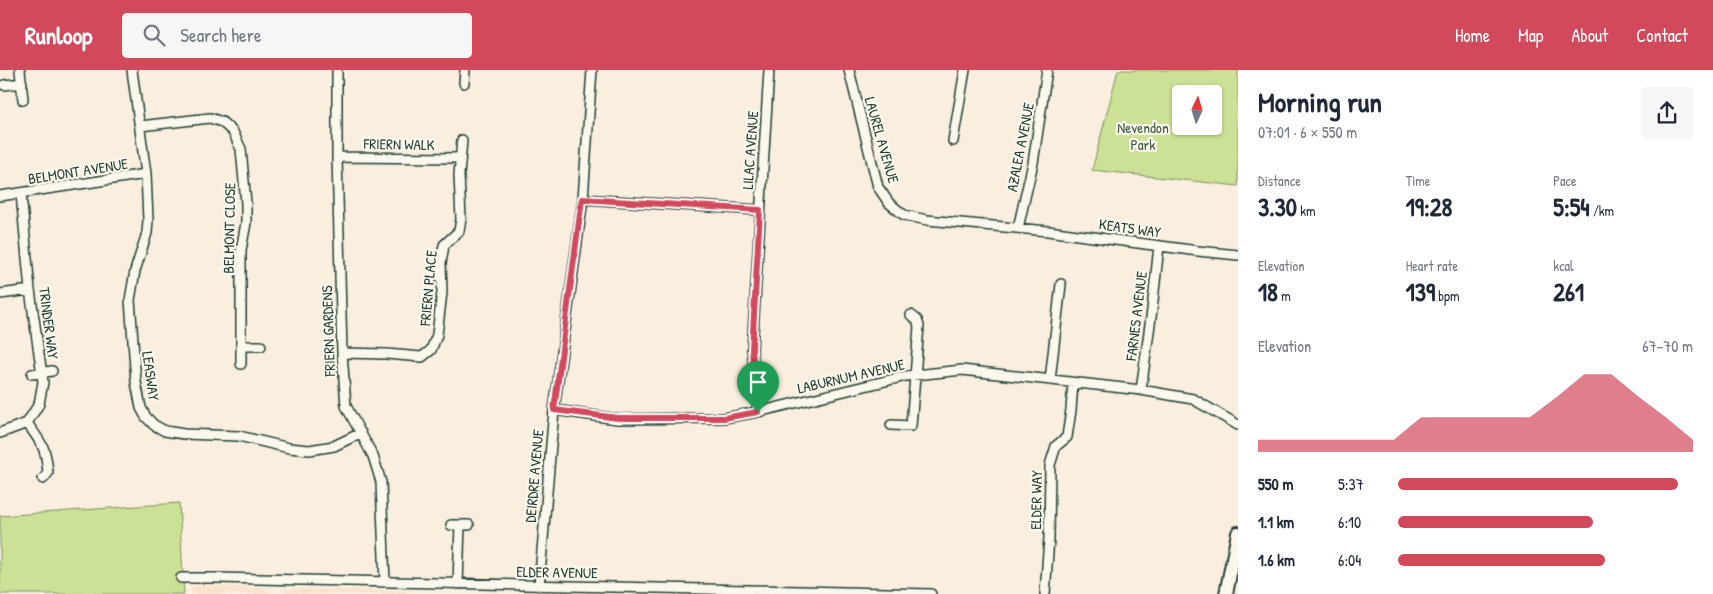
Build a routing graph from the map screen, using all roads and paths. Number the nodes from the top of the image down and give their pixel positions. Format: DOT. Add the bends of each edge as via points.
graph roads {
  1 [pos="20,70"];
  2 [pos="132,70"];
  3 [pos="337,70"];
  4 [pos="465,70"];
  5 [pos="592,70"];
  6 [pos="769,70"];
  7 [pos="849,70"];
  8 [pos="965,70"];
  9 [pos="1047,70"];
  10 [pos="22,83"];
  11 [pos="464,83"];
  12 [pos="4,85"];
  13 [pos="23,100"];
  14 [pos="140,126"];
  15 [pos="462,140"];
  16 [pos="953,141"];
  17 [pos="337,157"];
  18 [pos="460,158"];
  19 [pos="146,174"];
  20 [pos="21,194"];
  21 [pos="0,196"];
  22 [pos="582,199"];
  23 [pos="760,210"];
  24 [pos="1018,228"];
  25 [pos="1159,246"];
  26 [pos="1238,255"];
  27 [pos="1061,284"];
  28 [pos="30,290"];
  29 [pos="0,294"];
  30 [pos="911,315"];
  31 [pos="241,346"];
  32 [pos="261,346"];
  33 [pos="342,353"];
  34 [pos="241,364"];
  35 [pos="52,371"];
  36 [pos="37,373"];
  37 [pos="916,375"];
  38 [pos="1050,380"];
  39 [pos="1072,383"];
  40 [pos="1141,390"];
  41 [pos="554,410"];
  42 [pos="758,412"];
  43 [pos="27,423"];
  44 [pos="891,424"];
  45 [pos="1238,425"];
  46 [pos="0,433"];
  47 [pos="362,433"];
  48 [pos="43,479"];
  49 [pos="460,525"];
  50 [pos="1238,533"];
  51 [pos="181,578"];
  52 [pos="385,582"];
  53 [pos="458,584"];
  54 [pos="539,586"];
  55 [pos="687,591"];
  56 [pos="931,594"];
  57 [pos="1045,594"];
  58 [pos="1226,594"];
  1 -- 10 [label="street"];
  2 -- 14 [label="street, BELMONT AVENUE"];
  3 -- 17 [label="street, FRIERN GARDENS"];
  4 -- 11 [label="street"];
  5 -- 22 [label="street, DEIRDRE AVENUE"];
  6 -- 23 [label="street, LILAC AVENUE"];
  7 -- 24 [label="street, LAUREL AVENUE" via="878,187 889,203 904,215 927,220"];
  8 -- 16 [label="street"];
  9 -- 24 [label="street, AZALEA AVENUE" via="1033,163"];
  10 -- 12 [label="street"];
  10 -- 13 [label="street"];
  14 -- 19 [label="street, BELMONT AVENUE"];
  14 -- 31 [label="street, BELMONT CLOSE" via="210,118 222,122 233,132 242,149 246,223 241,250"];
  15 -- 18 [label="street, FRIERN PLACE"];
  17 -- 18 [label="street, FRIERN WALK"];
  17 -- 33 [label="street, FRIERN GARDENS"];
  18 -- 33 [label="street, FRIERN PLACE" via="461,219 459,230 444,245 437,335 431,350 422,357"];
  19 -- 20 [label="street, BELMONT AVENUE"];
  19 -- 47 [label="street, LEASWAY" via="147,233 130,300 136,382 146,417 165,431 239,436 310,450 334,446"];
  20 -- 21 [label="street, BELMONT AVENUE"];
  20 -- 28 [label="street, TRINDER WAY"];
  22 -- 23 [label="street"];
  22 -- 41 [label="street, DEIRDRE AVENUE"];
  23 -- 42 [label="street, LILAC AVENUE" via="752,350"];
  24 -- 25 [label="street, KEATS WAY"];
  25 -- 26 [label="street, KEATS WAY"];
  25 -- 40 [label="street, FARNES AVENUE"];
  27 -- 38 [label="street"];
  28 -- 29 [label="street"];
  28 -- 36 [label="street, TRINDER WAY"];
  30 -- 37 [label="street, LABURNUM AVENUE" via="919,326"];
  31 -- 32 [label="street"];
  31 -- 34 [label="street, BELMONT CLOSE"];
  33 -- 47 [label="street, FRIERN GARDENS" via="346,406"];
  35 -- 36 [label="street"];
  36 -- 43 [label="street, TRINDER WAY" via="43,382 39,404"];
  37 -- 38 [label="street, LABURNUM AVENUE" via="962,370"];
  37 -- 42 [label="street, LABURNUM AVENUE"];
  37 -- 44 [label="street, LABURNUM AVENUE" via="911,426"];
  38 -- 39 [label="street, LABURNUM AVENUE"];
  39 -- 40 [label="street, LABURNUM AVENUE"];
  39 -- 57 [label="street, ELDER WAY" via="1067,437 1056,446 1050,465"];
  40 -- 45 [label="street, LABURNUM AVENUE" via="1193,399"];
  41 -- 42 [label="street, LABURNUM AVENUE" via="618,418 724,418"];
  41 -- 54 [label="street, DEIRDRE AVENUE"];
  43 -- 46 [label="street"];
  43 -- 48 [label="street" via="47,454 48,473"];
  47 -- 52 [label="street, FRIERN GARDENS" via="381,482"];
  49 -- 53 [label="street"];
  50 -- 58 [label="street"];
  51 -- 52 [label="street, ELDER AVENUE"];
  52 -- 53 [label="street, ELDER AVENUE"];
  53 -- 54 [label="street, ELDER AVENUE"];
  54 -- 55 [label="street, ELDER AVENUE"];
  55 -- 56 [label="street, ELDER AVENUE"];
}
